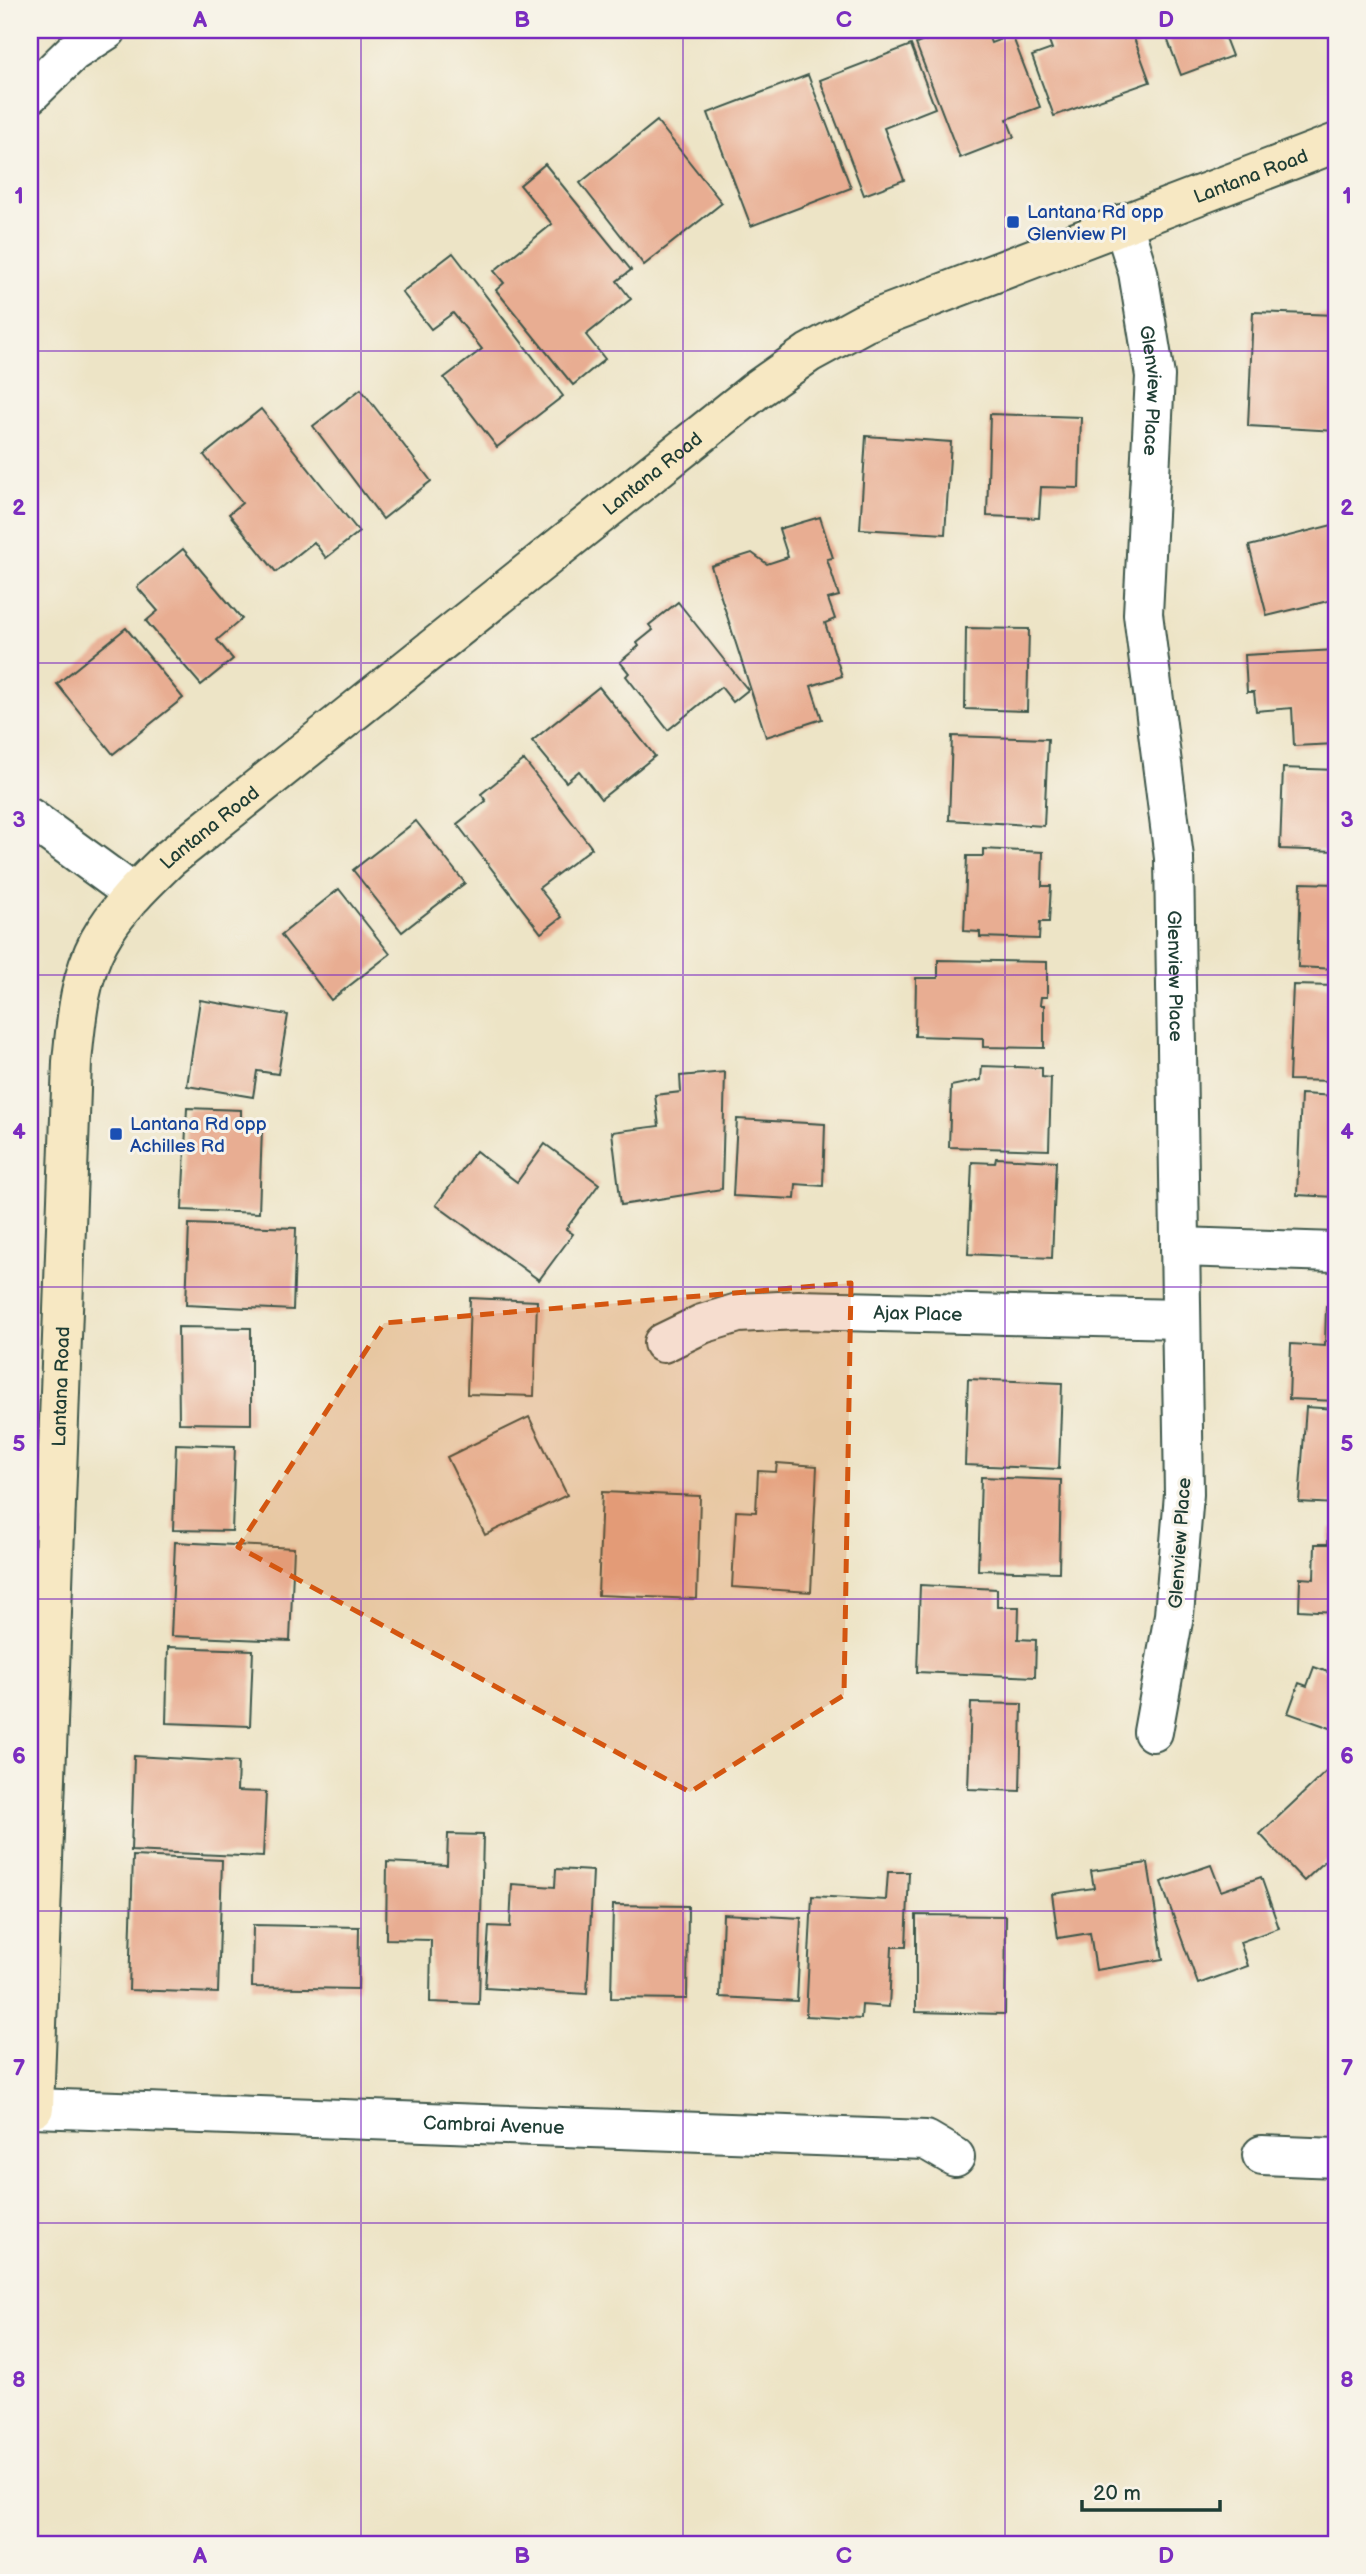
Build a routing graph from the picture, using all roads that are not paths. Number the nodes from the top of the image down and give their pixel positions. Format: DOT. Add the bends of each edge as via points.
graph roads {
  1 [pos="107,30"];
  2 [pos="30,93"];
  3 [pos="1336,143"];
  4 [pos="1123,224"];
  5 [pos="30,817"];
  6 [pos="134,894"];
  7 [pos="1180,1247"];
  8 [pos="1336,1252"];
  9 [pos="1180,1319"];
  10 [pos="663,1343"];
  11 [pos="1153,1732"];
  12 [pos="32,2108"];
  13 [pos="1262,2155"];
  14 [pos="955,2157"];
  15 [pos="1336,2158"];
  1 -- 2 [label="street" via="73,52"];
  3 -- 4 [label="street, Lantana Road"];
  4 -- 6 [label="street, Lantana Road" via="864,324 809,353 754,391 179,850"];
  4 -- 7 [label="street, Glenview Place" via="1138,272 1155,376 1143,614 1174,858"];
  5 -- 6 [label="street"];
  6 -- 12 [label="street, Lantana Road" via="99,941 86,973 72,1062"];
  7 -- 8 [label="street"];
  7 -- 9 [label="street, Glenview Place"];
  9 -- 10 [label="street, Ajax Place" via="798,1310 738,1313"];
  9 -- 11 [label="street, Glenview Place" via="1184,1494 1174,1615"];
  12 -- 14 [label="street, Cambrai Avenue" via="926,2140"];
  13 -- 15 [label="street"];
}
